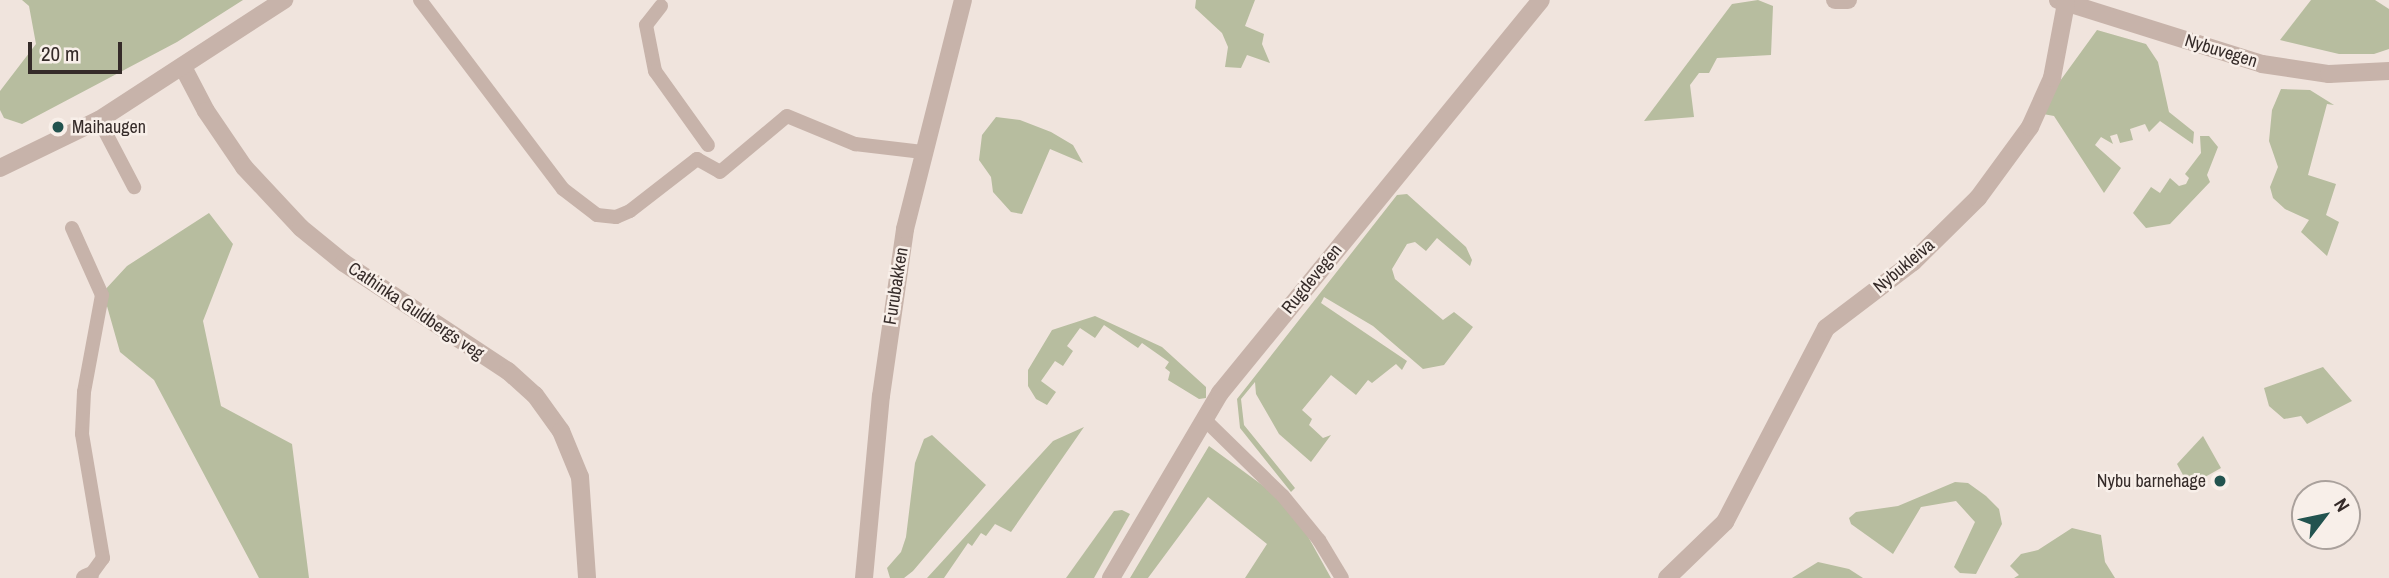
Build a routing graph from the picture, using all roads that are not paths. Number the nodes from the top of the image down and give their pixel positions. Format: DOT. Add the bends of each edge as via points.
graph roads {
  1 [pos="284,0"];
  2 [pos="420,0"];
  3 [pos="963,0"];
  4 [pos="1541,0"];
  5 [pos="1835,0"];
  6 [pos="1848,0"];
  7 [pos="2062,1"];
  8 [pos="661,6"];
  9 [pos="184,69"];
  10 [pos="2389,71"];
  11 [pos="99,120"];
  12 [pos="708,145"];
  13 [pos="923,152"];
  14 [pos="0,168"];
  15 [pos="134,187"];
  16 [pos="72,228"];
  17 [pos="1204,419"];
  18 [pos="88,577"];
  19 [pos="587,578"];
  20 [pos="864,578"];
  21 [pos="1111,578"];
  22 [pos="1342,578"];
  23 [pos="1667,578"];
  1 -- 9 [label="street"];
  2 -- 13 [label="lane" via="563,189 597,215 616,217 630,211 697,159 720,172 787,116 855,144"];
  3 -- 13 [label="street, Furubakken"];
  4 -- 17 [label="street, Rugdevegen" via="1220,393"];
  5 -- 6 [label="street"];
  7 -- 10 [label="street, Nybuvegen" via="2262,64 2329,74"];
  7 -- 23 [label="street, Nybukleiva" via="2052,78 2030,127 1978,198 1913,262 1826,328 1725,522"];
  8 -- 12 [label="lane" via="646,25 645,40 655,71"];
  9 -- 11 [label="street"];
  9 -- 19 [label="street, Cathinka Guldbergs veg" via="244,167 301,228 344,263 508,371 535,395 561,431 580,477"];
  11 -- 14 [label="street"];
  11 -- 15 [label="lane"];
  13 -- 20 [label="street, Furubakken" via="892,309"];
  16 -- 18 [label="lane" via="102,295 84,402 85,458 103,558"];
  17 -- 21 [label="street, Rugdevegen"];
  17 -- 22 [label="lane" via="1283,496 1319,540"];
}
